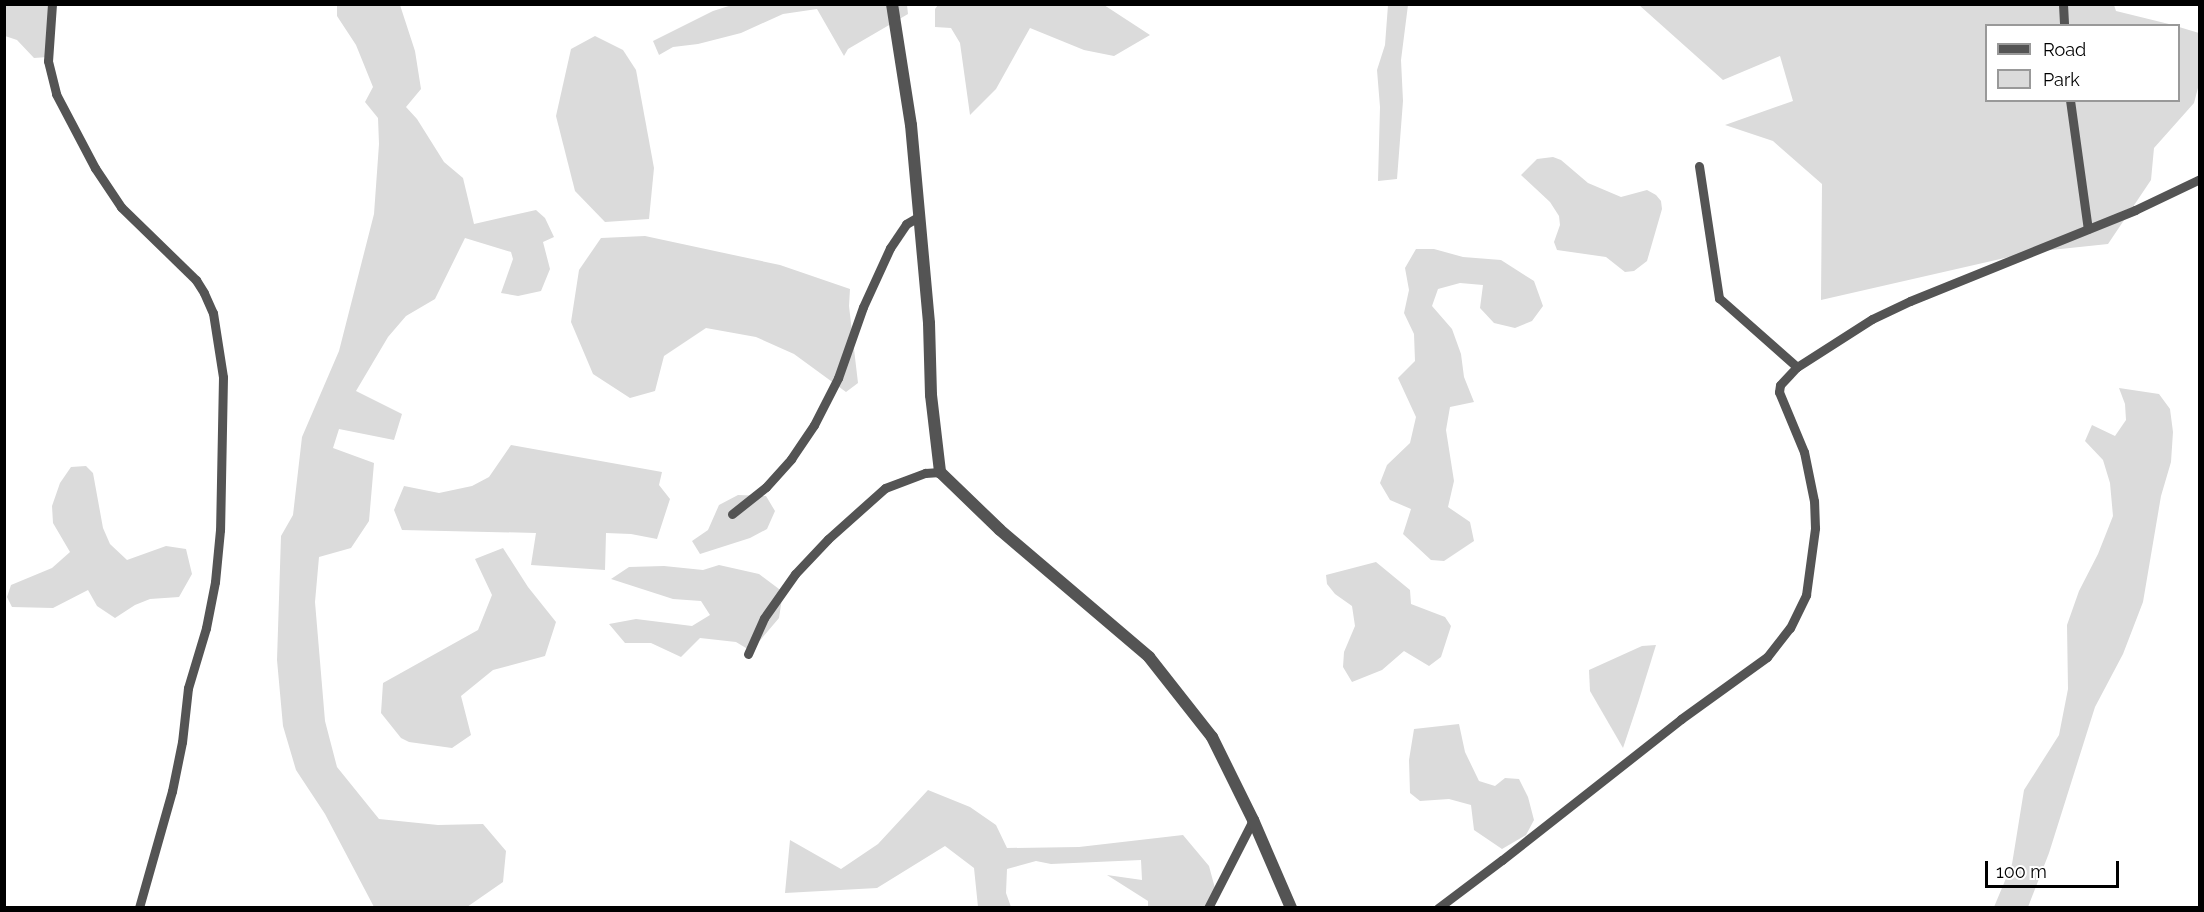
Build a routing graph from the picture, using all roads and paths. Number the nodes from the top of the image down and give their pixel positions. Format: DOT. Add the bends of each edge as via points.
graph roads {
  1 [pos="52,4"];
  2 [pos="892,4"];
  3 [pos="2063,4"];
  4 [pos="2064,24"];
  5 [pos="2070,102"];
  6 [pos="1699,166"];
  7 [pos="2199,179"];
  8 [pos="920,216"];
  9 [pos="2088,229"];
  10 [pos="1797,367"];
  11 [pos="940,472"];
  12 [pos="732,514"];
  13 [pos="748,654"];
  14 [pos="1253,820"];
  15 [pos="139,908"];
  16 [pos="1208,908"];
  17 [pos="1291,908"];
  18 [pos="1438,908"];
  1 -- 15 [label="street" via="48,61 56,94 95,168 121,207 196,280 204,293 213,313 223,377 215,582 207,628 188,688 183,742 172,791"];
  2 -- 8 [label="street"];
  3 -- 4 [label="street"];
  5 -- 9 [label="street"];
  6 -- 10 [label="street" via="1719,298"];
  7 -- 9 [label="street"];
  8 -- 11 [label="street"];
  8 -- 12 [label="street" via="906,224 890,248 863,307 838,378 814,425 766,487"];
  9 -- 10 [label="street" via="1881,315"];
  10 -- 18 [label="street" via="1779,392 1804,452 1815,501 1815,528 1806,595 1790,628 1767,657"];
  11 -- 13 [label="street" via="925,473 885,488 828,540 795,574 764,618"];
  11 -- 14 [label="street" via="1000,530 1149,657 1212,737"];
  14 -- 16 [label="street"];
  14 -- 17 [label="street"];
}
